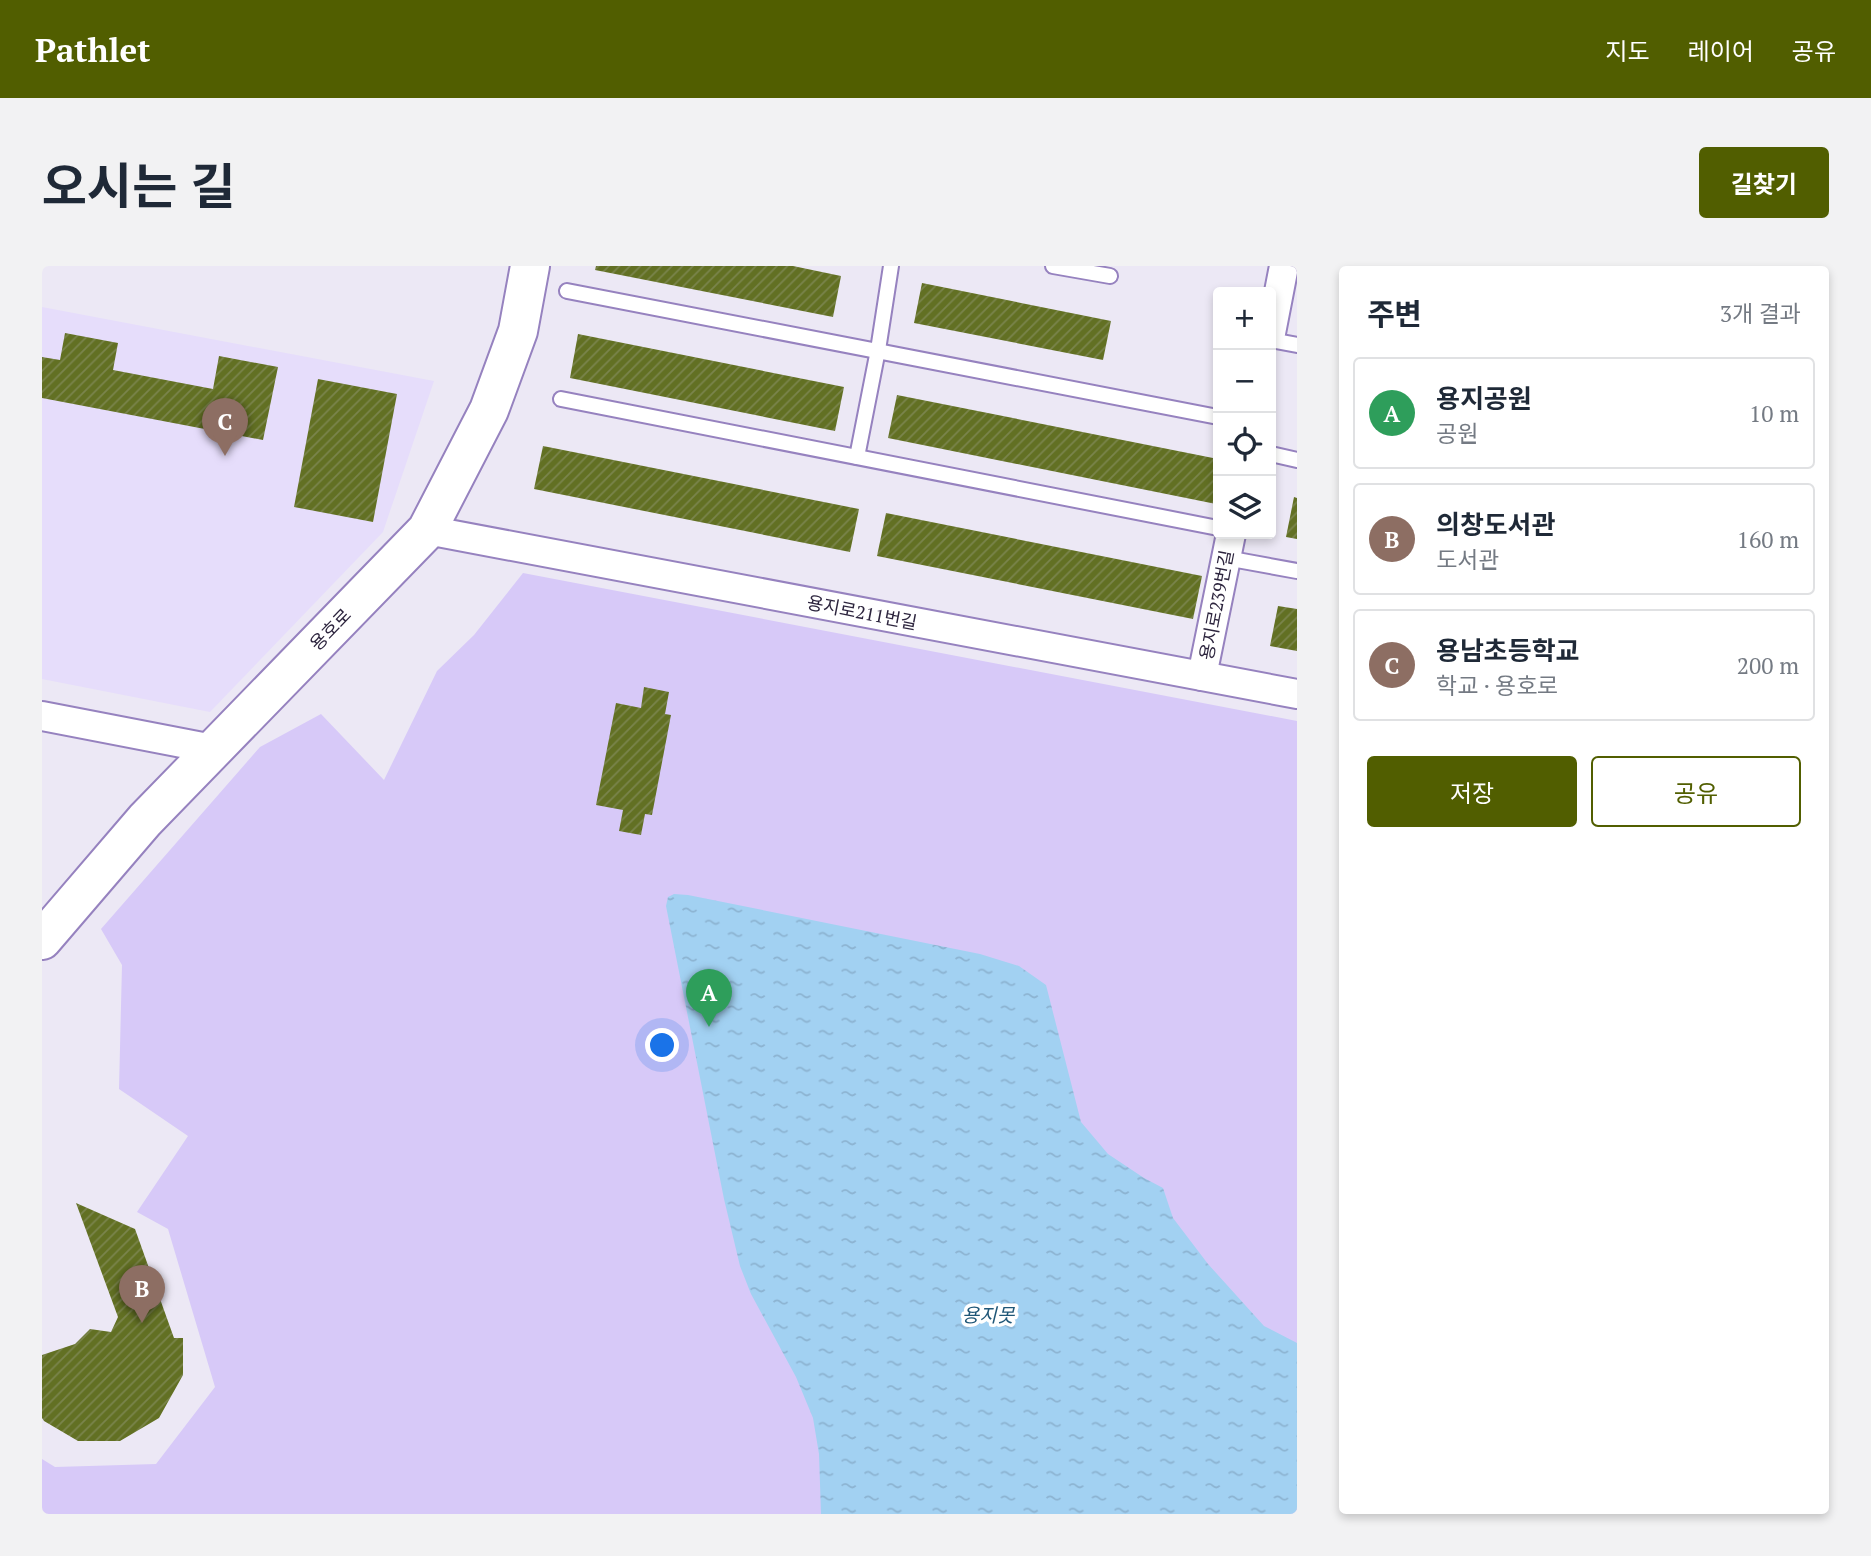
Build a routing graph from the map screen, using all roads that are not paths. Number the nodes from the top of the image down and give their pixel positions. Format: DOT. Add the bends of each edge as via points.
graph roads {
  1 [pos="530,266"];
  2 [pos="891,266"];
  3 [pos="1053,266"];
  4 [pos="1284,266"];
  5 [pos="1110,276"];
  6 [pos="567,291"];
  7 [pos="1276,307"];
  8 [pos="1276,341"];
  9 [pos="1297,345"];
  10 [pos="878,351"];
  11 [pos="561,399"];
  12 [pos="1213,416"];
  13 [pos="1276,455"];
  14 [pos="857,457"];
  15 [pos="1297,460"];
  16 [pos="1213,527"];
  17 [pos="427,530"];
  18 [pos="1228,546"];
  19 [pos="1297,571"];
  20 [pos="1202,676"];
  21 [pos="1297,694"];
  22 [pos="42,716"];
  23 [pos="213,749"];
  24 [pos="42,940"];
  1 -- 17 [label="street, 용호로" via="518,331 489,410"];
  2 -- 10 [label="lane"];
  3 -- 5 [label="lane"];
  4 -- 7 [label="street"];
  6 -- 10 [label="lane"];
  8 -- 9 [label="lane"];
  10 -- 12 [label="lane"];
  10 -- 14 [label="lane"];
  11 -- 14 [label="lane"];
  13 -- 15 [label="lane"];
  14 -- 16 [label="lane"];
  17 -- 20 [label="street, 용지로211번길"];
  17 -- 23 [label="street, 용호로"];
  18 -- 19 [label="lane"];
  18 -- 20 [label="street, 용지로239번길"];
  20 -- 21 [label="street, 용지로211번길"];
  22 -- 23 [label="street"];
  23 -- 24 [label="street, 용호로"];
}
